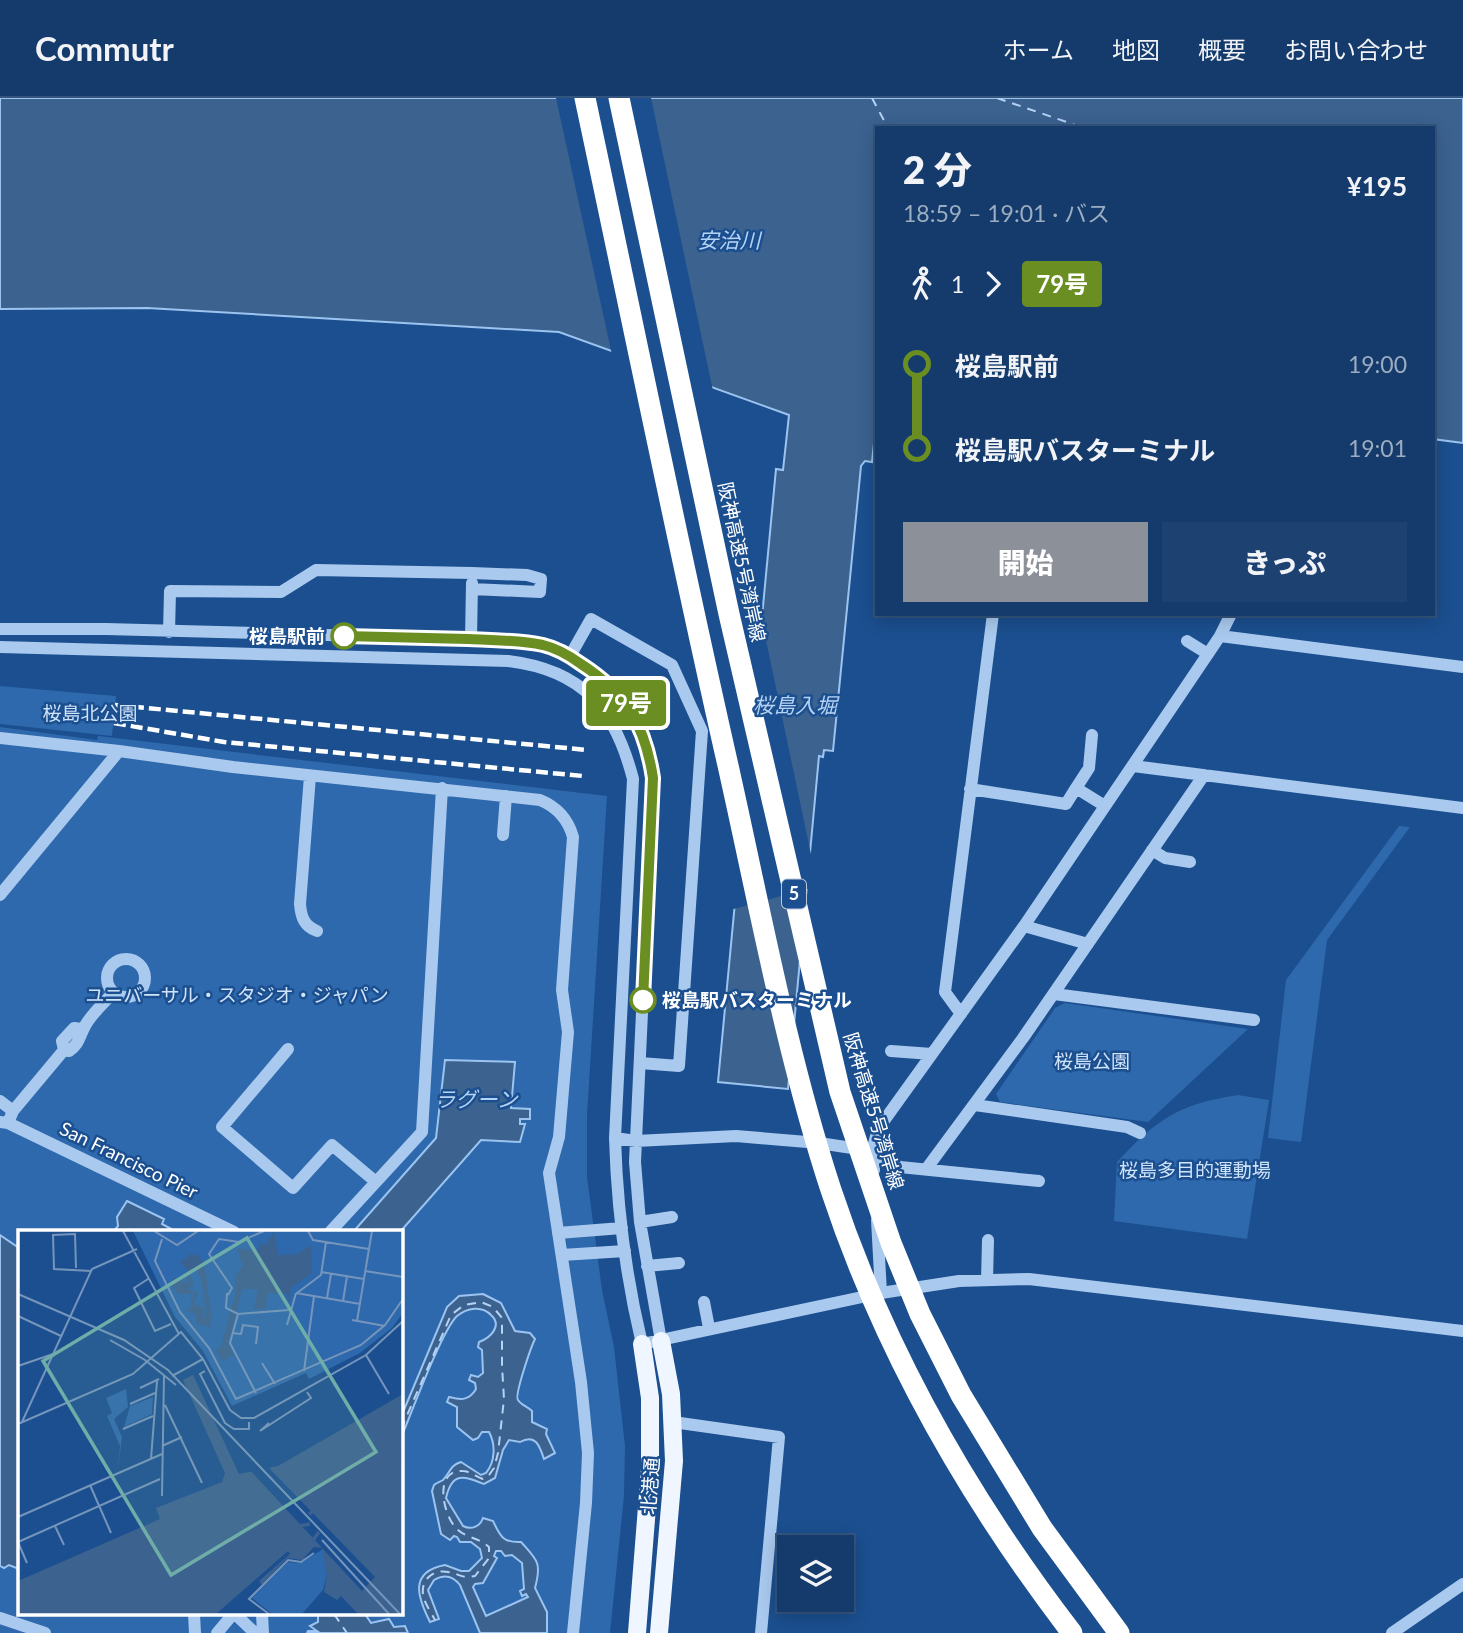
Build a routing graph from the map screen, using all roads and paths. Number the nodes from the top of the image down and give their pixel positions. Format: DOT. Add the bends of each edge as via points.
graph roads {
  1 [pos="585,98"];
  2 [pos="619,98"];
  3 [pos="472,573"];
  4 [pos="472,589"];
  5 [pos="993,616"];
  6 [pos="1230,616"];
  7 [pos="0,629"];
  8 [pos="169,632"];
  9 [pos="1220,636"];
  10 [pos="471,639"];
  11 [pos="1187,641"];
  12 [pos="0,647"];
  13 [pos="1208,654"];
  14 [pos="570,656"];
  15 [pos="1463,667"];
  16 [pos="1092,735"];
  17 [pos="0,738"];
  18 [pos="119,751"];
  19 [pos="1133,765"];
  20 [pos="310,775"];
  21 [pos="1204,775"];
  22 [pos="442,788"];
  23 [pos="1076,788"];
  24 [pos="970,789"];
  25 [pos="506,796"];
  26 [pos="1105,806"];
  27 [pos="1463,808"];
  28 [pos="503,835"];
  29 [pos="1153,850"];
  30 [pos="1190,862"];
  31 [pos="0,895"];
  32 [pos="1024,926"];
  33 [pos="317,930"];
  34 [pos="1088,944"];
  35 [pos="113,993"];
  36 [pos="1054,994"];
  37 [pos="961,1014"];
  38 [pos="1254,1020"];
  39 [pos="288,1049"];
  40 [pos="891,1051"];
  41 [pos="932,1054"];
  42 [pos="640,1063"];
  43 [pos="0,1101"];
  44 [pos="975,1105"];
  45 [pos="7,1119"];
  46 [pos="1140,1133"];
  47 [pos="615,1138"];
  48 [pos="636,1141"];
  49 [pos="819,1143"];
  50 [pos="872,1151"];
  51 [pos="820,1164"];
  52 [pos="927,1168"];
  53 [pos="1039,1181"];
  54 [pos="376,1182"];
  55 [pos="672,1217"];
  56 [pos="640,1222"];
  57 [pos="622,1228"];
  58 [pos="230,1230"];
  59 [pos="332,1230"];
  60 [pos="558,1233"];
  61 [pos="988,1240"];
  62 [pos="625,1251"];
  63 [pos="562,1255"];
  64 [pos="679,1263"];
  65 [pos="648,1266"];
  66 [pos="986,1280"];
  67 [pos="881,1293"];
  68 [pos="704,1302"];
  69 [pos="709,1328"];
  70 [pos="1463,1331"];
  71 [pos="661,1342"];
  72 [pos="642,1344"];
  73 [pos="673,1423"];
  74 [pos="1463,1584"];
  75 [pos="233,1616"];
  76 [pos="236,1616"];
  77 [pos="0,1618"];
  78 [pos="222,1631"];
  79 [pos="45,1633"];
  80 [pos="255,1633"];
  81 [pos="573,1633"];
  82 [pos="637,1633"];
  83 [pos="659,1633"];
  84 [pos="761,1633"];
  85 [pos="1072,1633"];
  86 [pos="1119,1633"];
  87 [pos="1392,1633"];
  1 -- 85 [label="highway, 5" via="694,616 804,1099 831,1191 886,1328 928,1413 968,1483"];
  2 -- 86 [label="highway, 阪神高速5号湾岸線 / 5" via="729,614 840,1092 891,1243 961,1395 1042,1528"];
  3 -- 4 [label="street"];
  3 -- 4 [label="street" via="541,579 540,592"];
  3 -- 8 [label="street" via="316,570 281,592 170,591"];
  4 -- 10 [label="street"];
  5 -- 24 [label="street"];
  6 -- 9 [label="street"];
  7 -- 8 [label="street"];
  8 -- 10 [label="street"];
  9 -- 13 [label="street"];
  9 -- 15 [label="street"];
  10 -- 14 [label="street" via="545,645"];
  11 -- 13 [label="street"];
  12 -- 47 [label="street" via="508,661 530,663 578,685 611,719 633,779"];
  13 -- 19 [label="street"];
  14 -- 42 [label="street" via="623,698 649,752 652,825"];
  14 -- 42 [label="street" via="591,619 672,665 702,731 679,1066"];
  16 -- 23 [label="street" via="1089,768"];
  17 -- 18 [label="street"];
  18 -- 20 [label="street"];
  18 -- 31 [label="street"];
  19 -- 21 [label="street"];
  19 -- 26 [label="street"];
  20 -- 22 [label="street"];
  20 -- 33 [label="street" via="300,904 303,921"];
  21 -- 27 [label="street"];
  21 -- 29 [label="street"];
  22 -- 25 [label="street"];
  22 -- 54 [label="street" via="422,1132"];
  23 -- 24 [label="street" via="1066,804"];
  23 -- 26 [label="street"];
  24 -- 37 [label="street" via="945,992"];
  25 -- 28 [label="street"];
  25 -- 60 [label="street" via="549,804 566,819 573,837 562,990 568,1032 559,1137 549,1173"];
  26 -- 32 [label="street"];
  29 -- 30 [label="street" via="1165,858"];
  29 -- 34 [label="street"];
  32 -- 34 [label="street"];
  32 -- 37 [label="street"];
  34 -- 36 [label="street"];
  35 -- 45 [label="street" via="74,1047 64,1050"];
  36 -- 38 [label="street"];
  36 -- 44 [label="street"];
  37 -- 41 [label="street"];
  39 -- 54 [label="street" via="222,1126 293,1188 332,1145"];
  40 -- 41 [label="street"];
  41 -- 50 [label="street" via="878,1129"];
  42 -- 48 [label="street"];
  43 -- 45 [label="street, San Francisco Pier"];
  44 -- 46 [label="street" via="1127,1127"];
  44 -- 52 [label="street"];
  45 -- 58 [label="street, San Francisco Pier"];
  47 -- 48 [label="street"];
  47 -- 57 [label="street"];
  48 -- 49 [label="street" via="736,1136"];
  48 -- 56 [label="street"];
  49 -- 50 [label="street"];
  49 -- 51 [label="street"];
  50 -- 52 [label="street" via="900,1167"];
  50 -- 67 [label="street"];
  52 -- 53 [label="street"];
  54 -- 59 [label="street"];
  55 -- 56 [label="street"];
  56 -- 65 [label="street"];
  57 -- 60 [label="street"];
  57 -- 62 [label="street"];
  60 -- 63 [label="street"];
  61 -- 66 [label="street"];
  62 -- 63 [label="street"];
  62 -- 72 [label="street"];
  63 -- 81 [label="street" via="588,1453"];
  64 -- 65 [label="street"];
  65 -- 71 [label="street"];
  66 -- 67 [label="street"];
  66 -- 70 [label="street" via="1029,1279"];
  67 -- 69 [label="street"];
  68 -- 69 [label="street"];
  69 -- 71 [label="street"];
  71 -- 72 [label="street"];
  71 -- 73 [label="main road, 北港通"];
  72 -- 82 [label="main road, 北港通" via="650,1398 650,1469"];
  73 -- 83 [label="main road, 北港通" via="674,1461"];
  73 -- 84 [label="street" via="779,1437"];
  74 -- 87 [label="street"];
  75 -- 78 [label="street"];
  76 -- 80 [label="street"];
  77 -- 79 [label="street"];
}
